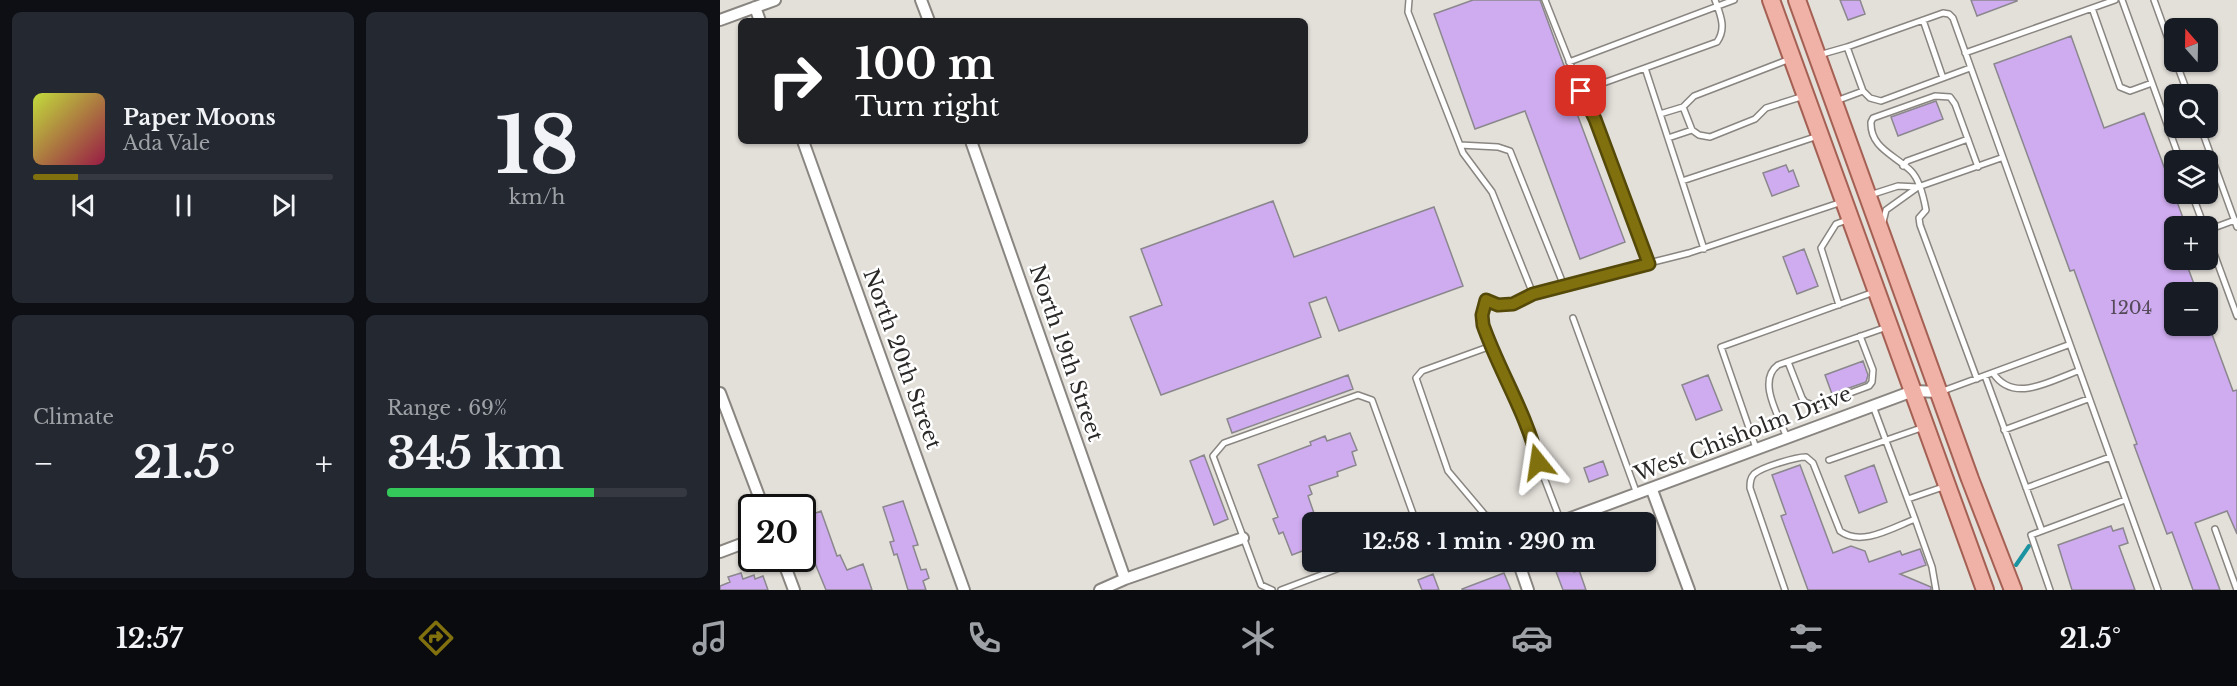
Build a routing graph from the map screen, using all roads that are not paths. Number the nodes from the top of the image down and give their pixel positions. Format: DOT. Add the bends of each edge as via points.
graph roads {
  1 [pos="775,0"];
  2 [pos="921,0"];
  3 [pos="1409,0"];
  4 [pos="1545,0"];
  5 [pos="1734,0"];
  6 [pos="1771,0"];
  7 [pos="1797,0"];
  8 [pos="2115,0"];
  9 [pos="2122,0"];
  10 [pos="2154,0"];
  11 [pos="1716,3"];
  12 [pos="755,7"];
  13 [pos="2092,8"];
  14 [pos="759,18"];
  15 [pos="928,18"];
  16 [pos="720,20"];
  17 [pos="1923,20"];
  18 [pos="2164,27"];
  19 [pos="1846,47"];
  20 [pos="1965,53"];
  21 [pos="1817,55"];
  22 [pos="1792,58"];
  23 [pos="1569,62"];
  24 [pos="1645,68"];
  25 [pos="1970,68"];
  26 [pos="1943,78"];
  27 [pos="2152,83"];
  28 [pos="1581,91"];
  29 [pos="1863,91"];
  30 [pos="1806,95"];
  31 [pos="1834,101"];
  32 [pos="1881,101"];
  33 [pos="1683,107"];
  34 [pos="1892,111"];
  35 [pos="1660,114"];
  36 [pos="1692,130"];
  37 [pos="1820,135"];
  38 [pos="1668,138"];
  39 [pos="2204,138"];
  40 [pos="1968,139"];
  41 [pos="804,144"];
  42 [pos="972,144"];
  43 [pos="1460,145"];
  44 [pos="2176,150"];
  45 [pos="2001,158"];
  46 [pos="1903,166"];
  47 [pos="1978,167"];
  48 [pos="1682,181"];
  49 [pos="1918,187"];
  50 [pos="1869,196"];
  51 [pos="1844,201"];
  52 [pos="1850,219"];
  53 [pos="2236,223"];
  54 [pos="2218,228"];
  55 [pos="1881,230"];
  56 [pos="1704,249"];
  57 [pos="1649,264"];
  58 [pos="2218,264"];
  59 [pos="1564,286"];
  60 [pos="1877,291"];
  61 [pos="1533,294"];
  62 [pos="1839,305"];
  63 [pos="2237,316"];
  64 [pos="1573,318"];
  65 [pos="1889,326"];
  66 [pos="1860,336"];
  67 [pos="2068,345"];
  68 [pos="1491,346"];
  69 [pos="1788,362"];
  70 [pos="2078,371"];
  71 [pos="1993,373"];
  72 [pos="1985,376"];
  73 [pos="1977,379"];
  74 [pos="1913,391"];
  75 [pos="1940,392"];
  76 [pos="720,393"];
  77 [pos="2088,399"];
  78 [pos="1873,406"];
  79 [pos="1926,426"];
  80 [pos="2004,430"];
  81 [pos="1787,438"];
  82 [pos="1886,440"];
  83 [pos="1756,450"];
  84 [pos="2110,458"];
  85 [pos="1829,460"];
  86 [pos="1947,485"];
  87 [pos="2026,488"];
  88 [pos="1652,490"];
  89 [pos="759,494"];
  90 [pos="1637,495"];
  91 [pos="1908,499"];
  92 [pos="2125,500"];
  93 [pos="1412,512"];
  94 [pos="1483,512"];
  95 [pos="1557,512"];
  96 [pos="1589,512"];
  97 [pos="1915,519"];
  98 [pos="2215,529"];
  99 [pos="2042,531"];
  100 [pos="1243,538"];
  101 [pos="738,545"];
  102 [pos="720,552"];
  103 [pos="787,572"];
  104 [pos="1329,572"];
  105 [pos="1522,572"];
  106 [pos="1125,579"];
  107 [pos="794,590"];
  108 [pos="964,590"];
  109 [pos="1100,590"];
  110 [pos="1272,590"];
  111 [pos="1281,590"];
  112 [pos="1528,590"];
  113 [pos="1689,590"];
  114 [pos="1785,590"];
  115 [pos="1936,590"];
  116 [pos="1985,590"];
  117 [pos="2013,590"];
  118 [pos="2050,590"];
  119 [pos="2158,590"];
  120 [pos="2237,590"];
  1 -- 12 [label="street"];
  2 -- 15 [label="street"];
  3 -- 43 [label="lane" via="1408,12"];
  4 -- 23 [label="lane"];
  5 -- 11 [label="lane"];
  6 -- 22 [label="main road"];
  7 -- 21 [label="main road"];
  8 -- 13 [label="lane"];
  9 -- 27 [label="lane"];
  10 -- 18 [label="lane"];
  11 -- 23 [label="lane"];
  11 -- 24 [label="lane" via="1723,22 1717,42"];
  12 -- 14 [label="street"];
  12 -- 16 [label="street"];
  13 -- 20 [label="lane"];
  13 -- 27 [label="lane" via="2120,87 2130,91"];
  17 -- 19 [label="lane"];
  17 -- 20 [label="lane" via="1949,14"];
  17 -- 26 [label="lane"];
  19 -- 21 [label="lane"];
  19 -- 29 [label="lane"];
  20 -- 25 [label="lane"];
  21 -- 31 [label="main road"];
  22 -- 30 [label="main road"];
  22 -- 33 [label="lane" via="1694,96"];
  23 -- 28 [label="lane"];
  24 -- 28 [label="lane"];
  24 -- 35 [label="lane"];
  25 -- 26 [label="lane"];
  25 -- 45 [label="lane"];
  26 -- 32 [label="lane"];
  27 -- 44 [label="lane"];
  28 -- 57 [label="lane"];
  29 -- 31 [label="lane"];
  29 -- 32 [label="lane"];
  30 -- 36 [label="lane" via="1766,108 1755,118 1710,137"];
  30 -- 37 [label="main road"];
  31 -- 50 [label="main road"];
  32 -- 34 [label="lane"];
  33 -- 35 [label="lane"];
  33 -- 36 [label="lane"];
  34 -- 40 [label="lane" via="1935,96 1950,97"];
  34 -- 46 [label="lane" via="1873,118 1870,126 1880,148"];
  35 -- 38 [label="lane"];
  36 -- 38 [label="lane"];
  37 -- 48 [label="lane"];
  37 -- 51 [label="main road"];
  38 -- 48 [label="lane"];
  39 -- 53 [label="lane"];
  40 -- 46 [label="lane" via="1907,161"];
  40 -- 47 [label="lane"];
  41 -- 108 [label="street, North 20th Street"];
  42 -- 106 [label="street, North 19th Street"];
  43 -- 59 [label="lane" via="1510,151"];
  43 -- 61 [label="lane" via="1492,192"];
  45 -- 47 [label="lane"];
  45 -- 67 [label="lane"];
  46 -- 49 [label="lane" via="1911,171"];
  47 -- 49 [label="lane"];
  48 -- 56 [label="lane"];
  49 -- 50 [label="lane" via="1898,186"];
  49 -- 55 [label="lane" via="1886,210"];
  49 -- 73 [label="lane" via="1926,210 1919,218 1920,225"];
  50 -- 55 [label="main road"];
  51 -- 52 [label="main road"];
  51 -- 56 [label="lane"];
  52 -- 60 [label="main road"];
  52 -- 62 [label="lane" via="1836,224 1821,248"];
  53 -- 54 [label="lane"];
  55 -- 75 [label="main road"];
  56 -- 57 [label="lane"];
  57 -- 59 [label="lane"];
  58 -- 63 [label="lane"];
  59 -- 61 [label="lane"];
  60 -- 62 [label="lane"];
  60 -- 65 [label="main road"];
  61 -- 68 [label="lane" via="1513,304 1498,305 1486,300 1482,315"];
  62 -- 83 [label="lane" via="1721,347"];
  64 -- 90 [label="lane"];
  65 -- 66 [label="lane"];
  65 -- 74 [label="main road"];
  66 -- 69 [label="lane"];
  66 -- 69 [label="lane" via="1873,370 1872,382 1815,406 1802,398"];
  67 -- 70 [label="lane"];
  67 -- 71 [label="lane"];
  68 -- 94 [label="lane" via="1422,371 1416,378 1448,471"];
  68 -- 95 [label="lane" via="1528,426"];
  69 -- 81 [label="lane" via="1772,370 1768,381"];
  70 -- 71 [label="lane" via="2021,390 2007,388"];
  70 -- 77 [label="lane"];
  71 -- 72 [label="lane"];
  72 -- 73 [label="lane"];
  72 -- 80 [label="lane"];
  73 -- 75 [label="lane"];
  74 -- 75 [label="street, West Chisholm Drive"];
  74 -- 78 [label="street, West Chisholm Drive"];
  74 -- 79 [label="main road"];
  75 -- 117 [label="main road"];
  76 -- 89 [label="street"];
  77 -- 80 [label="lane"];
  77 -- 84 [label="lane"];
  78 -- 81 [label="street, West Chisholm Drive"];
  78 -- 82 [label="lane"];
  79 -- 82 [label="lane"];
  79 -- 86 [label="main road"];
  80 -- 87 [label="lane"];
  81 -- 83 [label="street, West Chisholm Drive"];
  82 -- 85 [label="lane"];
  82 -- 91 [label="lane"];
  83 -- 88 [label="street, West Chisholm Drive"];
  84 -- 87 [label="lane"];
  84 -- 92 [label="lane"];
  86 -- 91 [label="lane"];
  86 -- 116 [label="main road"];
  87 -- 99 [label="lane"];
  88 -- 90 [label="street, West Chisholm Drive"];
  88 -- 113 [label="street"];
  90 -- 96 [label="street, West Chisholm Drive"];
  91 -- 97 [label="lane"];
  92 -- 99 [label="lane"];
  92 -- 119 [label="lane"];
  93 -- 100 [label="lane" via="1372,400 1358,395 1224,443 1213,456"];
  97 -- 114 [label="lane" via="1864,538 1848,537 1840,531 1813,463 1806,457 1755,473 1750,488"];
  97 -- 115 [label="lane"];
  98 -- 120 [label="lane"];
  99 -- 118 [label="lane" via="2031,535"];
  100 -- 106 [label="street"];
  100 -- 110 [label="lane" via="1261,585"];
  101 -- 102 [label="street"];
  103 -- 107 [label="street"];
  104 -- 111 [label="lane"];
  105 -- 112 [label="street"];
  106 -- 109 [label="street"];
}
